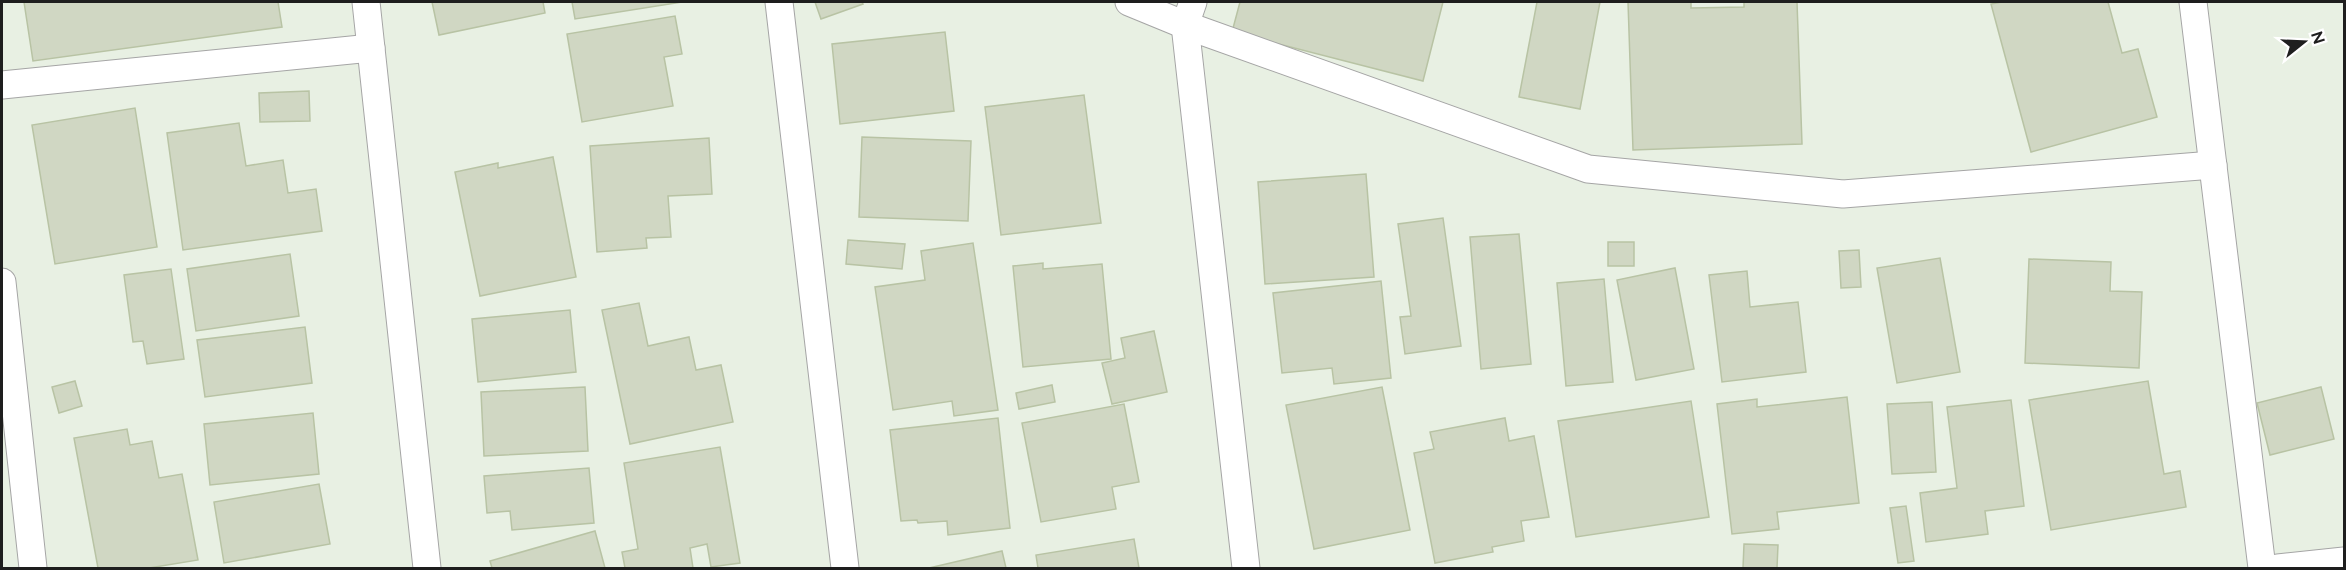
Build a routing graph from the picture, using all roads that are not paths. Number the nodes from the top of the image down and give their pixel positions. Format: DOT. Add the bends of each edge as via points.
graph roads {
  1 [pos="366,2"];
  2 [pos="779,2"];
  3 [pos="1129,2"];
  4 [pos="2193,2"];
  5 [pos="1189,13"];
  6 [pos="371,48"];
  7 [pos="2,85"];
  8 [pos="2213,165"];
  9 [pos="2,282"];
  10 [pos="8,406"];
  11 [pos="2344,561"];
  12 [pos="33,568"];
  13 [pos="427,568"];
  14 [pos="845,568"];
  15 [pos="1246,568"];
  16 [pos="2262,568"];
  17 [pos="2278,568"];
  1 -- 6 [label="street"];
  2 -- 14 [label="street"];
  3 -- 5 [label="street"];
  4 -- 8 [label="street"];
  5 -- 8 [label="street" via="1588,169 1843,194"];
  5 -- 15 [label="street"];
  6 -- 7 [label="street"];
  6 -- 13 [label="street"];
  8 -- 16 [label="street"];
  9 -- 10 [label="street"];
  10 -- 12 [label="street"];
  11 -- 17 [label="street"];
}
